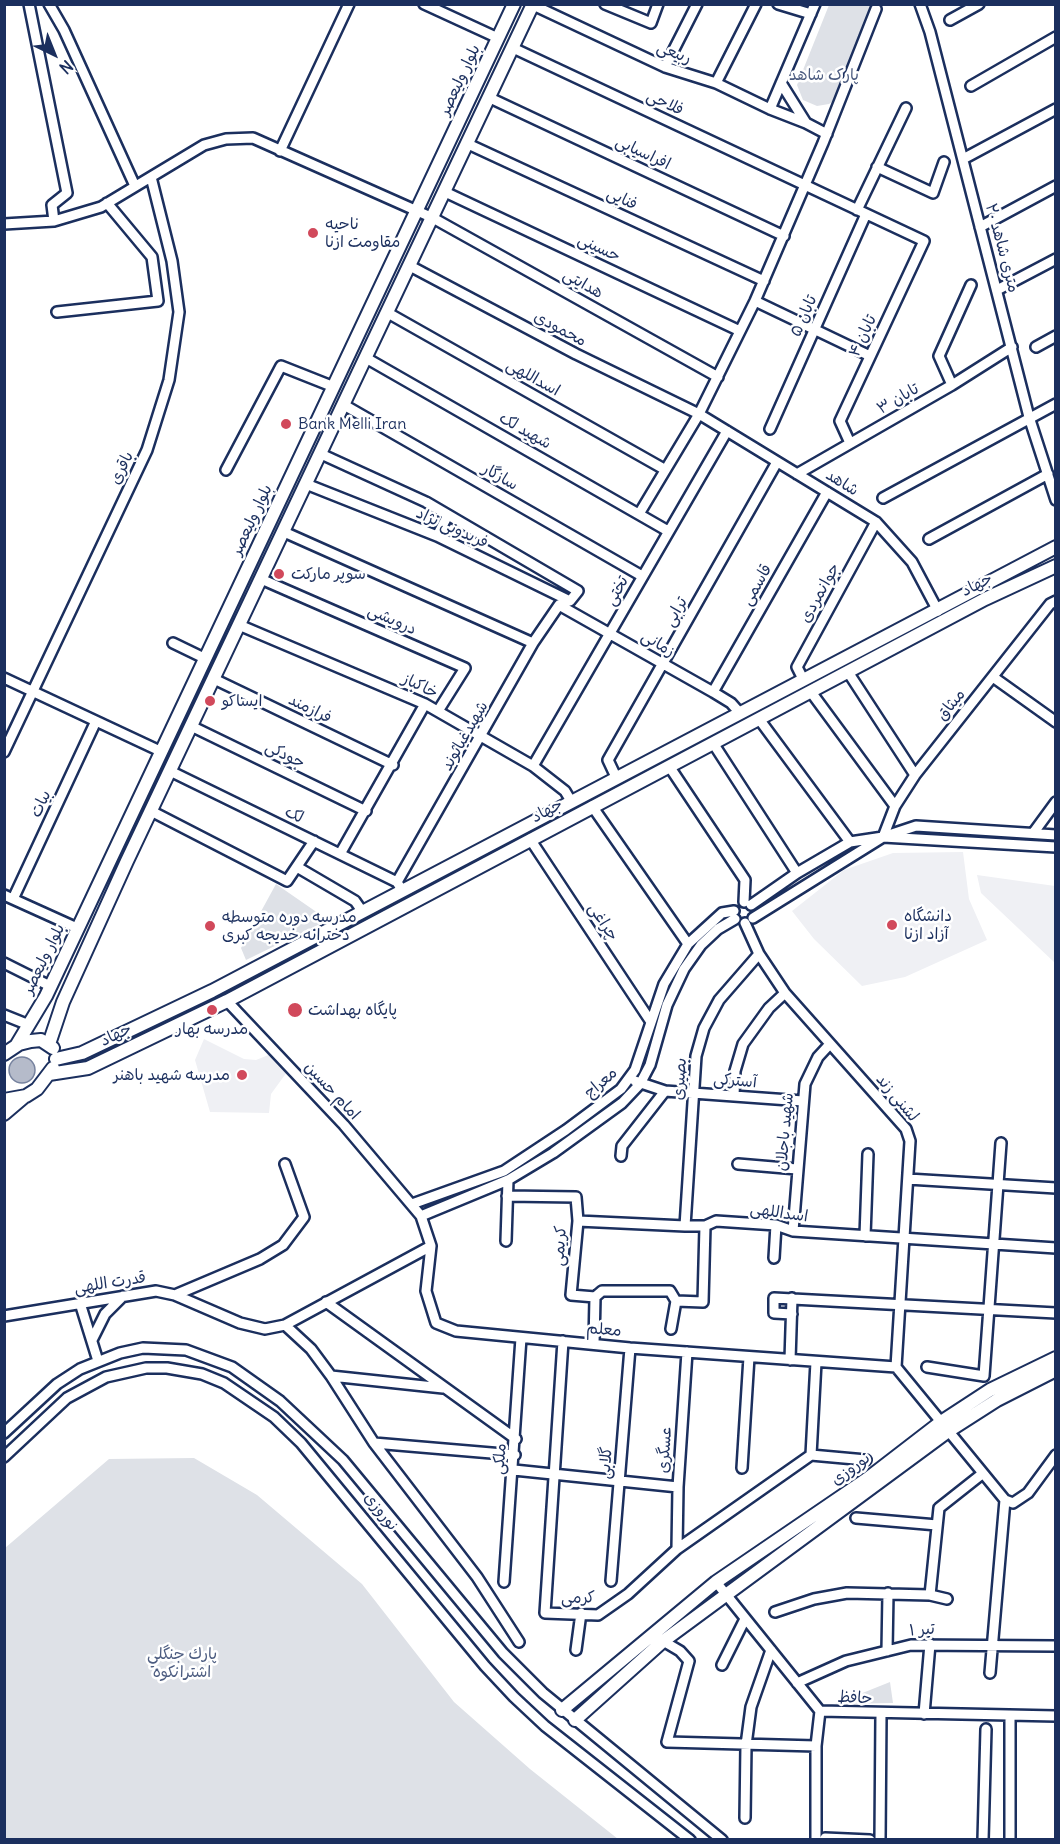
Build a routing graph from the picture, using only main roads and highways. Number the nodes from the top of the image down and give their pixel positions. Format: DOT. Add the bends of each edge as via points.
graph roads {
  1 [pos="514,4"];
  2 [pos="533,5"];
  3 [pos="1056,548"];
  4 [pos="1056,566"];
  5 [pos="204,658"];
  6 [pos="220,665"];
  7 [pos="450,865"];
  8 [pos="457,879"];
  9 [pos="318,934"];
  10 [pos="324,949"];
  11 [pos="48,991"];
  12 [pos="63,1002"];
  13 [pos="49,1044"];
  14 [pos="16,1046"];
  15 [pos="82,1053"];
  16 [pos="4,1054"];
  17 [pos="56,1059"];
  18 [pos="88,1068"];
  19 [pos="50,1074"];
  20 [pos="26,1096"];
  21 [pos="4,1100"];
  22 [pos="4,1114"];
  23 [pos="1056,1358"];
  24 [pos="1056,1370"];
  25 [pos="944,1427"];
  26 [pos="562,1710"];
  27 [pos="575,1720"];
  1 -- 5 [label="main road, بلوار ولیعصر"];
  2 -- 6 [label="main road, بلوار ولیعصر"];
  3 -- 7 [label="main road, جهاد"];
  4 -- 8 [label="main road, جهاد" via="985,599"];
  5 -- 6 [label="main road"];
  5 -- 11 [label="main road, بلوار ولیعصر"];
  6 -- 12 [label="main road, بلوار ولیعصر"];
  7 -- 8 [label="main road"];
  7 -- 9 [label="main road, جهاد" via="400,886"];
  8 -- 10 [label="main road, جهاد"];
  9 -- 10 [label="main road"];
  9 -- 15 [label="main road, جهاد" via="212,991"];
  10 -- 18 [label="main road, جهاد"];
  11 -- 12 [label="main road"];
  11 -- 14 [label="main road, بلوار ولیعصر"];
  12 -- 13 [label="main road, بلوار ولیعصر"];
  13 -- 14 [label="main road" via="31,1041"];
  13 -- 17 [label="main road"];
  14 -- 16 [label="main road"];
  15 -- 17 [label="main road, جهاد"];
  15 -- 18 [label="main road"];
  17 -- 19 [label="main road"];
  18 -- 19 [label="main road, جهاد"];
  19 -- 20 [label="main road"];
  20 -- 21 [label="main road"];
  20 -- 22 [label="main road"];
  23 -- 25 [label="main road, نوروزی" via="990,1390"];
  24 -- 25 [label="main road, نوروزی"];
  25 -- 26 [label="main road, نوروزی" via="716,1582"];
  25 -- 27 [label="main road, نوروزی" via="819,1529 662,1642"];
}
